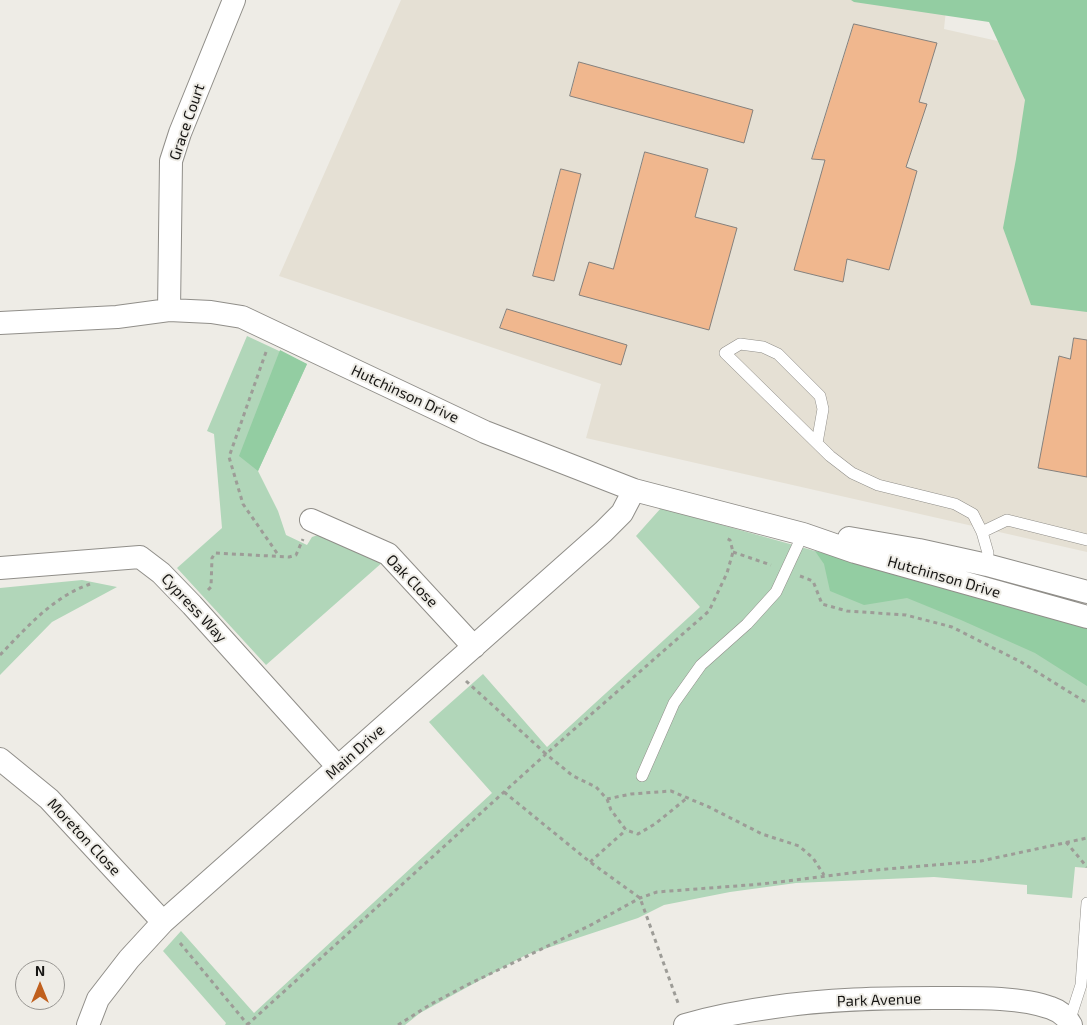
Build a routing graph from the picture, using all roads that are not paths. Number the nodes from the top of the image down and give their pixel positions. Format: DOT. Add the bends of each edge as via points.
graph roads {
  1 [pos="234,0"];
  2 [pos="168,310"];
  3 [pos="0,323"];
  4 [pos="817,443"];
  5 [pos="634,490"];
  6 [pos="311,520"];
  7 [pos="982,532"];
  8 [pos="803,534"];
  9 [pos="1087,540"];
  10 [pos="986,565"];
  11 [pos="0,568"];
  12 [pos="982,588"];
  13 [pos="1087,592"];
  14 [pos="1087,617"];
  15 [pos="474,647"];
  16 [pos="0,759"];
  17 [pos="338,767"];
  18 [pos="642,776"];
  19 [pos="1087,903"];
  20 [pos="163,922"];
  21 [pos="1070,1023"];
  22 [pos="88,1025"];
  23 [pos="685,1025"];
  1 -- 2 [label="street, Grace Court" via="171,161"];
  2 -- 3 [label="street, Hutchinson Drive" via="117,317"];
  2 -- 5 [label="street, Hutchinson Drive" via="242,317 485,432"];
  4 -- 4 [label="lane" via="739,367 725,353 740,344 763,347 778,354 820,396 823,409"];
  4 -- 7 [label="lane" via="852,473 878,485 955,504 973,514"];
  5 -- 8 [label="street, Hutchinson Drive"];
  5 -- 15 [label="street, Main Drive" via="622,513 603,532"];
  6 -- 15 [label="street, Oak Close" via="388,554"];
  7 -- 9 [label="lane" via="1008,520"];
  7 -- 10 [label="lane" via="988,553"];
  8 -- 10 [label="street, Hutchinson Drive" via="862,539"];
  8 -- 12 [label="street, Hutchinson Drive"];
  8 -- 18 [label="lane" via="776,592 747,624 701,665 674,703"];
  10 -- 12 [label="lane"];
  10 -- 13 [label="street, Hutchinson Drive"];
  11 -- 17 [label="street, Cypress Way" via="140,558 161,573 192,605"];
  12 -- 14 [label="street, Hutchinson Drive"];
  15 -- 17 [label="street, Main Drive"];
  16 -- 20 [label="street, Moreton Close" via="49,799"];
  17 -- 20 [label="street, Main Drive"];
  19 -- 21 [label="lane" via="1080,985"];
  20 -- 22 [label="street, Main Drive" via="98,999"];
  21 -- 23 [label="street, Park Avenue" via="1052,1008 1027,1002 954,998 831,1001 776,1006"];
}
